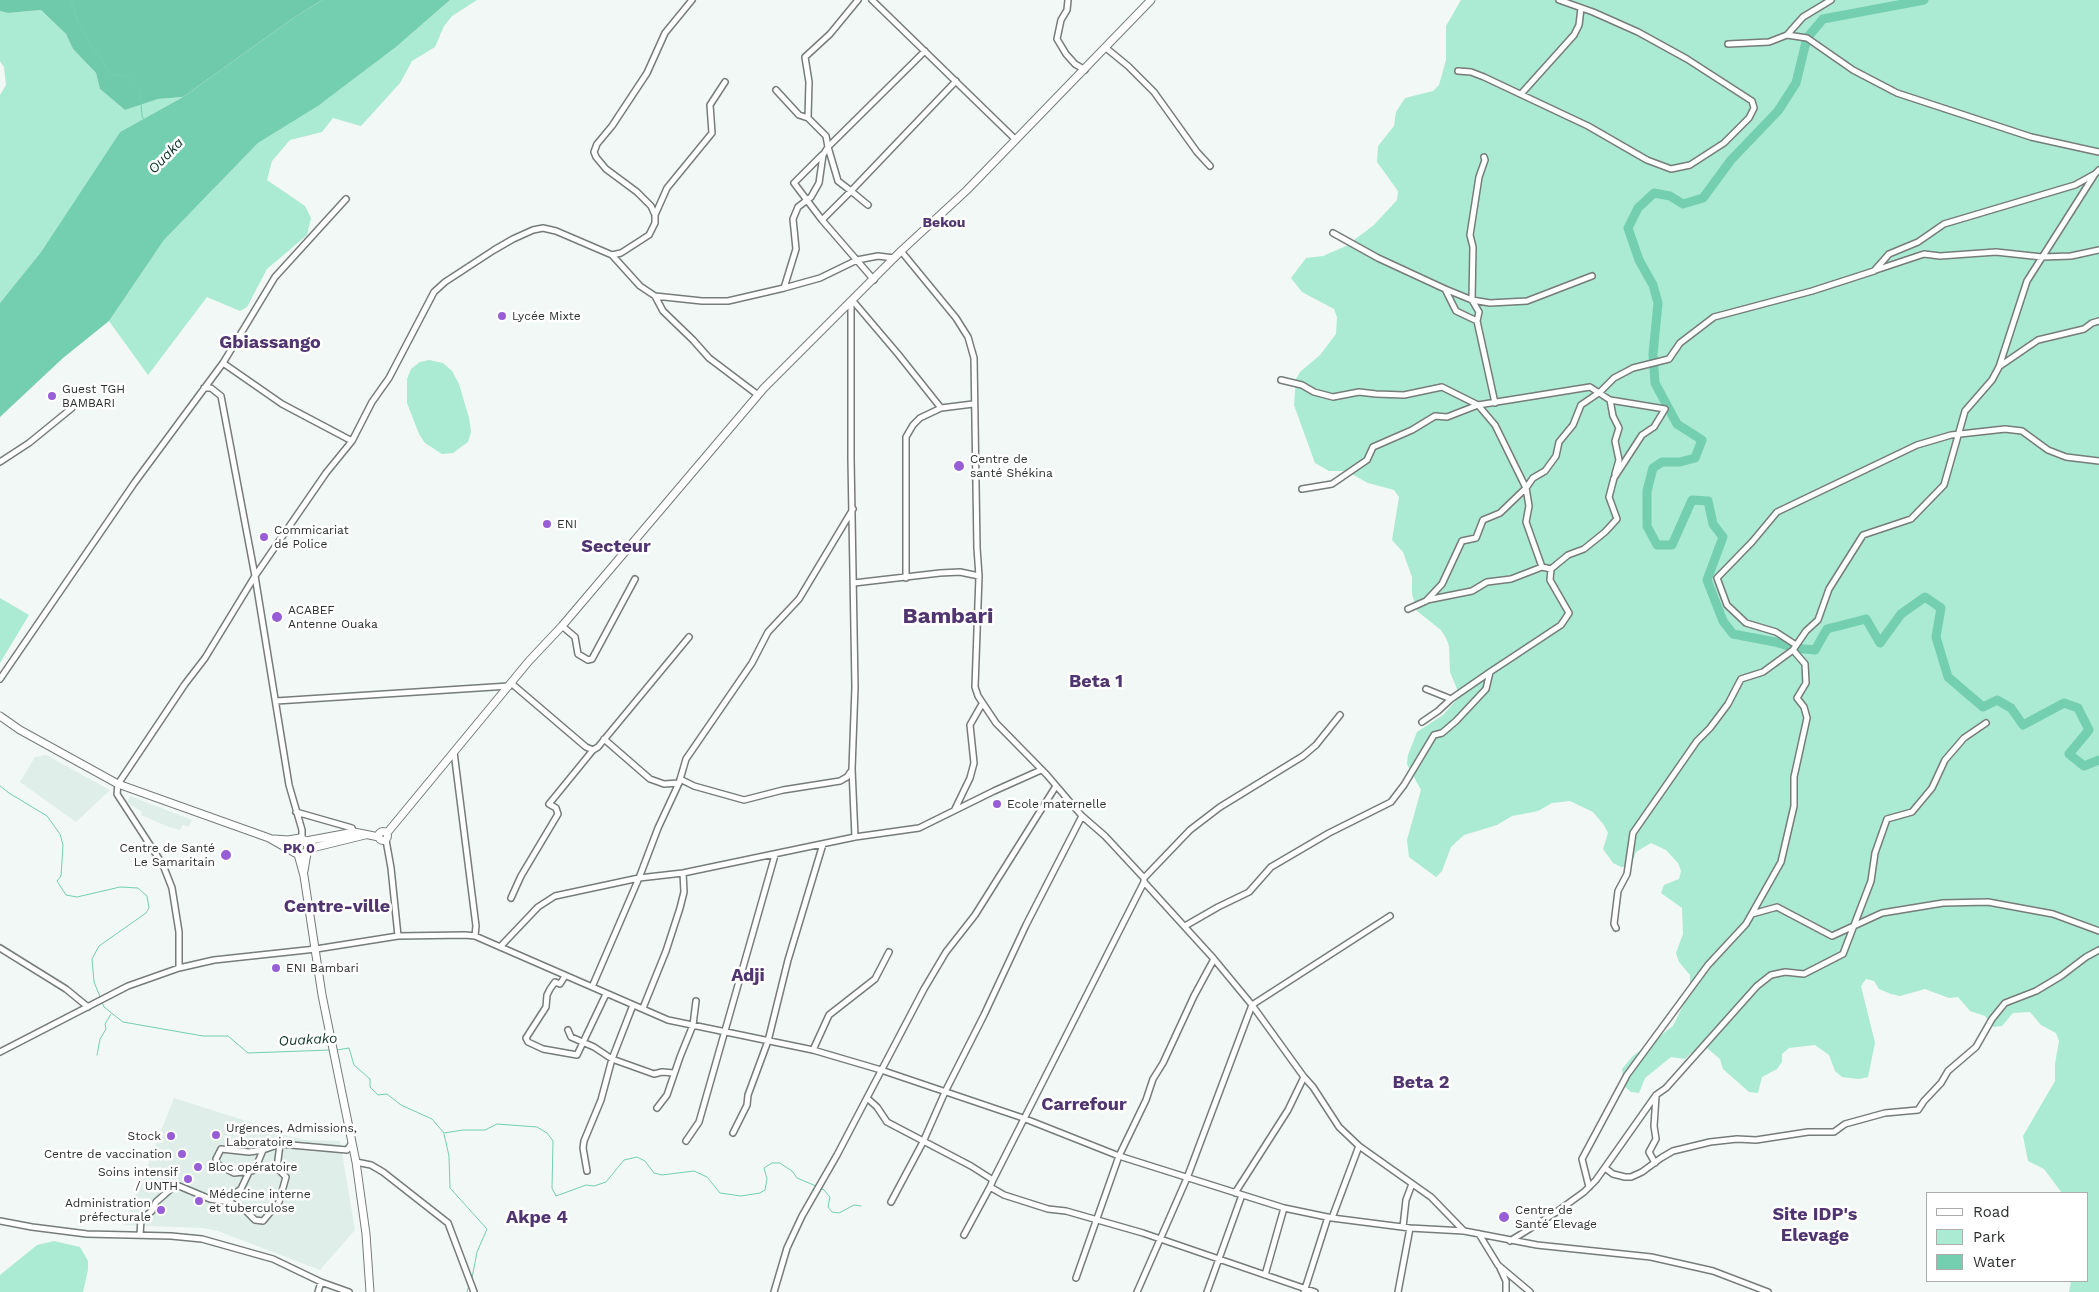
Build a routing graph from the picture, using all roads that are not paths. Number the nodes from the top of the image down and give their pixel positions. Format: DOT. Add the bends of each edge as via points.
graph roads {
  1 [pos="692,0"];
  2 [pos="858,0"];
  3 [pos="872,0"];
  4 [pos="1068,0"];
  5 [pos="1151,0"];
  6 [pos="1559,0"];
  7 [pos="1831,0"];
  8 [pos="1581,8"];
  9 [pos="1787,35"];
  10 [pos="1728,44"];
  11 [pos="1106,48"];
  12 [pos="926,51"];
  13 [pos="1085,70"];
  14 [pos="1458,71"];
  15 [pos="956,81"];
  16 [pos="726,82"];
  17 [pos="776,90"];
  18 [pos="1521,94"];
  19 [pos="808,118"];
  20 [pos="1016,140"];
  21 [pos="828,147"];
  22 [pos="2099,152"];
  23 [pos="823,155"];
  24 [pos="1484,157"];
  25 [pos="1210,166"];
  26 [pos="2097,172"];
  27 [pos="852,191"];
  28 [pos="346,199"];
  29 [pos="807,200"];
  30 [pos="868,205"];
  31 [pos="655,215"];
  32 [pos="822,220"];
  33 [pos="1333,233"];
  34 [pos="2099,250"];
  35 [pos="901,251"];
  36 [pos="612,255"];
  37 [pos="2042,257"];
  38 [pos="894,258"];
  39 [pos="857,260"];
  40 [pos="1874,271"];
  41 [pos="1592,276"];
  42 [pos="874,280"];
  43 [pos="784,288"];
  44 [pos="1445,289"];
  45 [pos="655,296"];
  46 [pos="1472,300"];
  47 [pos="852,302"];
  48 [pos="1478,321"];
  49 [pos="2099,321"];
  50 [pos="223,363"];
  51 [pos="1999,367"];
  52 [pos="1281,380"];
  53 [pos="204,388"];
  54 [pos="1600,392"];
  55 [pos="758,395"];
  56 [pos="1610,400"];
  57 [pos="1495,402"];
  58 [pos="974,404"];
  59 [pos="1478,405"];
  60 [pos="72,408"];
  61 [pos="941,408"];
  62 [pos="1958,434"];
  63 [pos="352,441"];
  64 [pos="2099,461"];
  65 [pos="0,462"];
  66 [pos="1614,478"];
  67 [pos="1526,488"];
  68 [pos="1302,489"];
  69 [pos="853,509"];
  70 [pos="1542,567"];
  71 [pos="1551,569"];
  72 [pos="255,576"];
  73 [pos="979,576"];
  74 [pos="906,578"];
  75 [pos="635,579"];
  76 [pos="854,583"];
  77 [pos="1426,601"];
  78 [pos="1408,608"];
  79 [pos="562,626"];
  80 [pos="689,637"];
  81 [pos="1795,648"];
  82 [pos="1490,672"];
  83 [pos="0,679"];
  84 [pos="510,685"];
  85 [pos="1426,689"];
  86 [pos="1451,699"];
  87 [pos="276,701"];
  88 [pos="982,704"];
  89 [pos="1340,715"];
  90 [pos="0,716"];
  91 [pos="1422,722"];
  92 [pos="1986,723"];
  93 [pos="604,739"];
  94 [pos="593,750"];
  95 [pos="454,751"];
  96 [pos="852,769"];
  97 [pos="1041,770"];
  98 [pos="680,781"];
  99 [pos="118,784"];
  100 [pos="1056,786"];
  101 [pos="956,809"];
  102 [pos="296,812"];
  103 [pos="1082,816"];
  104 [pos="355,835"];
  105 [pos="384,837"];
  106 [pos="855,837"];
  107 [pos="269,838"];
  108 [pos="340,838"];
  109 [pos="300,840"];
  110 [pos="823,844"];
  111 [pos="301,852"];
  112 [pos="775,855"];
  113 [pos="683,873"];
  114 [pos="639,878"];
  115 [pos="1144,880"];
  116 [pos="511,898"];
  117 [pos="1752,914"];
  118 [pos="1390,916"];
  119 [pos="1856,924"];
  120 [pos="1185,926"];
  121 [pos="1616,928"];
  122 [pos="2099,931"];
  123 [pos="398,936"];
  124 [pos="475,936"];
  125 [pos="0,948"];
  126 [pos="500,948"];
  127 [pos="316,949"];
  128 [pos="2099,950"];
  129 [pos="889,952"];
  130 [pos="1214,959"];
  131 [pos="179,968"];
  132 [pos="565,976"];
  133 [pos="592,987"];
  134 [pos="606,994"];
  135 [pos="696,1001"];
  136 [pos="633,1005"];
  137 [pos="1252,1005"];
  138 [pos="88,1007"];
  139 [pos="643,1008"];
  140 [pos="693,1025"];
  141 [pos="568,1030"];
  142 [pos="727,1031"];
  143 [pos="768,1041"];
  144 [pos="583,1043"];
  145 [pos="813,1050"];
  146 [pos="0,1052"];
  147 [pos="612,1059"];
  148 [pos="881,1070"];
  149 [pos="674,1073"];
  150 [pos="1304,1077"];
  151 [pos="945,1092"];
  152 [pos="1656,1095"];
  153 [pos="867,1098"];
  154 [pos="657,1108"];
  155 [pos="1024,1118"];
  156 [pos="733,1133"];
  157 [pos="686,1140"];
  158 [pos="923,1142"];
  159 [pos="352,1143"];
  160 [pos="280,1144"];
  161 [pos="1359,1146"];
  162 [pos="263,1150"];
  163 [pos="1119,1156"];
  164 [pos="356,1162"];
  165 [pos="1655,1163"];
  166 [pos="260,1167"];
  167 [pos="276,1168"];
  168 [pos="1605,1168"];
  169 [pos="587,1171"];
  170 [pos="249,1172"];
  171 [pos="1187,1178"];
  172 [pos="993,1180"];
  173 [pos="1412,1184"];
  174 [pos="990,1187"];
  175 [pos="1589,1187"];
  176 [pos="1235,1193"];
  177 [pos="1242,1195"];
  178 [pos="229,1202"];
  179 [pos="891,1202"];
  180 [pos="1284,1208"];
  181 [pos="1330,1217"];
  182 [pos="1096,1219"];
  183 [pos="0,1221"];
  184 [pos="1403,1227"];
  185 [pos="1410,1228"];
  186 [pos="1464,1231"];
  187 [pos="1479,1234"];
  188 [pos="140,1235"];
  189 [pos="964,1235"];
  190 [pos="1160,1239"];
  191 [pos="1510,1241"];
  192 [pos="1220,1260"];
  193 [pos="1498,1265"];
  194 [pos="1265,1275"];
  195 [pos="1076,1278"];
  196 [pos="321,1282"];
  197 [pos="474,1290"];
  198 [pos="1304,1290"];
  199 [pos="318,1292"];
  200 [pos="350,1292"];
  201 [pos="370,1292"];
  202 [pos="774,1292"];
  203 [pos="1137,1292"];
  204 [pos="1207,1292"];
  205 [pos="1315,1292"];
  206 [pos="1398,1292"];
  207 [pos="1506,1292"];
  208 [pos="1530,1292"];
  209 [pos="1768,1292"];
  1 -- 31 [label="street" via="665,33 647,73 594,152 606,169 644,198"];
  2 -- 19 [label="street" via="830,34 805,57 809,82"];
  3 -- 12 [label="street"];
  4 -- 13 [label="street" via="1057,39 1071,59"];
  5 -- 11 [label="main road"];
  6 -- 8 [label="street"];
  7 -- 9 [label="street" via="1803,17"];
  8 -- 18 [label="street" via="1574,35"];
  8 -- 18 [label="street" via="1638,32 1738,90 1752,100 1754,108 1749,118 1724,143 1690,166 1671,169 1647,160 1588,126"];
  9 -- 10 [label="street" via="1769,42"];
  9 -- 22 [label="street" via="1807,38 1853,70 1897,93 2031,137"];
  11 -- 13 [label="main road"];
  11 -- 25 [label="street" via="1154,92"];
  12 -- 15 [label="street"];
  12 -- 21 [label="street"];
  13 -- 20 [label="main road"];
  14 -- 18 [label="street" via="1471,72"];
  15 -- 20 [label="street"];
  15 -- 27 [label="street"];
  16 -- 31 [label="street" via="710,105 712,133 667,188"];
  17 -- 19 [label="street" via="799,115"];
  19 -- 21 [label="street" via="826,136"];
  20 -- 35 [label="main road"];
  21 -- 23 [label="street"];
  21 -- 27 [label="street" via="838,181"];
  23 -- 29 [label="street" via="819,183 812,198"];
  23 -- 29 [label="street" via="794,183"];
  24 -- 46 [label="street" via="1470,235 1473,247"];
  26 -- 37 [label="street"];
  26 -- 40 [label="street" via="2074,184 1944,224 1918,242 1889,254"];
  27 -- 30 [label="street"];
  27 -- 32 [label="street"];
  28 -- 50 [label="street" via="275,277"];
  29 -- 32 [label="street"];
  29 -- 43 [label="street" via="798,207 793,218 796,249"];
  31 -- 36 [label="street" via="650,235 622,253"];
  32 -- 39 [label="street"];
  33 -- 44 [label="street"];
  34 -- 37 [label="street" via="2071,256"];
  35 -- 38 [label="main road"];
  35 -- 58 [label="street" via="968,337 974,358"];
  36 -- 45 [label="street" via="640,286"];
  36 -- 63 [label="street" via="543,228 513,239 445,282 434,292"];
  37 -- 40 [label="street" via="1996,252 1924,254"];
  37 -- 51 [label="street" via="2027,281"];
  38 -- 39 [label="street" via="878,256"];
  38 -- 42 [label="main road"];
  39 -- 42 [label="street"];
  39 -- 43 [label="street" via="820,278"];
  40 -- 54 [label="street" via="1714,317 1680,343 1669,360 1633,368 1614,378"];
  41 -- 46 [label="street" via="1528,301 1490,303"];
  42 -- 47 [label="main road"];
  43 -- 45 [label="street" via="728,301"];
  44 -- 46 [label="street"];
  44 -- 48 [label="street" via="1456,312"];
  45 -- 55 [label="street" via="663,311 709,358"];
  46 -- 48 [label="street" via="1479,312"];
  47 -- 55 [label="main road"];
  47 -- 61 [label="street"];
  47 -- 69 [label="street"];
  48 -- 57 [label="street"];
  49 -- 51 [label="street" via="2084,329 2038,340"];
  50 -- 53 [label="street"];
  50 -- 63 [label="street" via="282,404"];
  51 -- 62 [label="street" via="1965,411"];
  52 -- 59 [label="street" via="1333,398 1359,392 1404,395 1442,387"];
  53 -- 72 [label="street" via="211,388 221,396"];
  53 -- 83 [label="street" via="135,482"];
  54 -- 56 [label="street"];
  54 -- 57 [label="street" via="1590,387"];
  54 -- 67 [label="street" via="1581,405 1573,426 1559,442 1556,456"];
  55 -- 79 [label="main road"];
  56 -- 66 [label="street" via="1613,416 1620,428 1615,441 1618,460"];
  56 -- 66 [label="street" via="1665,409 1654,427 1642,435"];
  57 -- 59 [label="street"];
  58 -- 61 [label="street"];
  58 -- 73 [label="street"];
  59 -- 67 [label="street" via="1495,424"];
  59 -- 68 [label="street" via="1447,417 1435,416 1373,447 1367,460 1332,484"];
  60 -- 65 [label="street"];
  61 -- 74 [label="street" via="920,418 906,437"];
  62 -- 64 [label="street" via="2022,430 2048,450 2066,457"];
  62 -- 81 [label="street" via="1944,485 1911,519 1863,535 1830,589 1818,620"];
  62 -- 81 [label="street" via="1917,445 1777,512 1717,578 1727,605 1746,622 1776,632"];
  63 -- 72 [label="street"];
  66 -- 71 [label="street" via="1609,497 1616,519 1584,549 1568,555"];
  67 -- 70 [label="street" via="1529,506 1526,522"];
  67 -- 77 [label="street" via="1500,513 1483,520 1476,538 1462,541 1442,584"];
  69 -- 76 [label="street"];
  69 -- 98 [label="street" via="799,599 768,632 752,662 692,749"];
  70 -- 71 [label="street"];
  70 -- 77 [label="street" via="1511,579 1487,582 1472,591"];
  71 -- 82 [label="street" via="1550,580 1569,613 1561,625"];
  72 -- 87 [label="street"];
  72 -- 99 [label="street" via="205,658 184,684"];
  73 -- 74 [label="street" via="960,572"];
  73 -- 88 [label="street" via="975,687"];
  74 -- 76 [label="street"];
  75 -- 79 [label="street" via="592,659 578,654 575,637"];
  76 -- 96 [label="street"];
  77 -- 78 [label="street"];
  79 -- 84 [label="main road"];
  80 -- 93 [label="street"];
  81 -- 117 [label="street" via="1805,664 1806,683 1797,698 1807,718 1794,777 1794,806 1781,862"];
  81 -- 121 [label="street" via="1763,672 1740,679 1728,704 1697,741 1633,832 1627,874 1618,891"];
  82 -- 86 [label="street"];
  82 -- 120 [label="street" via="1486,689 1456,721 1442,733 1434,735 1391,802 1271,867 1249,892"];
  84 -- 87 [label="street"];
  84 -- 94 [label="street"];
  84 -- 95 [label="main road"];
  85 -- 86 [label="street"];
  86 -- 91 [label="street"];
  87 -- 102 [label="street"];
  88 -- 97 [label="street"];
  88 -- 101 [label="street" via="970,725 974,763"];
  89 -- 115 [label="street" via="1303,756 1220,807 1190,830"];
  90 -- 99 [label="main road"];
  92 -- 119 [label="street" via="1964,738 1945,760 1932,788 1912,812 1887,819"];
  93 -- 94 [label="street"];
  93 -- 98 [label="street" via="650,779 664,784"];
  94 -- 116 [label="street" via="550,804 558,814 520,876"];
  95 -- 105 [label="main road"];
  95 -- 124 [label="street"];
  96 -- 98 [label="street" via="840,781 744,800"];
  96 -- 106 [label="street"];
  97 -- 100 [label="street"];
  97 -- 101 [label="street"];
  98 -- 114 [label="street"];
  99 -- 107 [label="main road"];
  99 -- 131 [label="street" via="117,794 163,865 172,888 179,932"];
  100 -- 103 [label="street"];
  100 -- 148 [label="street" via="975,915 946,952"];
  101 -- 106 [label="street" via="919,828"];
  102 -- 104 [label="street" via="352,828"];
  102 -- 109 [label="street" via="302,830"];
  103 -- 115 [label="street" via="1105,836"];
  103 -- 151 [label="street"];
  104 -- 105 [label="main road"];
  104 -- 108 [label="main road"];
  105 -- 123 [label="street" via="392,868"];
  106 -- 110 [label="street"];
  107 -- 109 [label="main road"];
  107 -- 111 [label="main road"];
  108 -- 109 [label="main road"];
  108 -- 111 [label="main road"];
  109 -- 111 [label="main road"];
  109 -- 111 [label="main road" via="292,844"];
  110 -- 112 [label="street"];
  110 -- 143 [label="street" via="788,960"];
  111 -- 127 [label="main road"];
  112 -- 113 [label="street"];
  112 -- 142 [label="street"];
  113 -- 114 [label="street"];
  113 -- 139 [label="street" via="684,892 680,908"];
  114 -- 126 [label="street" via="564,893 546,900"];
  114 -- 133 [label="street"];
  115 -- 120 [label="street"];
  115 -- 155 [label="street"];
  117 -- 119 [label="street" via="1777,907 1832,936"];
  117 -- 175 [label="street" via="1708,965 1627,1075 1582,1159"];
  118 -- 137 [label="street"];
  119 -- 122 [label="street" via="1882,913 1967,901 2029,908"];
  119 -- 152 [label="street" via="1844,954 1804,974 1785,972 1771,975 1757,986 1666,1088"];
  120 -- 130 [label="street"];
  123 -- 124 [label="street"];
  123 -- 127 [label="street"];
  124 -- 126 [label="street"];
  125 -- 138 [label="street" via="66,989"];
  126 -- 132 [label="street"];
  127 -- 131 [label="street" via="214,960"];
  127 -- 159 [label="main road"];
  128 -- 165 [label="street" via="2036,991 2005,1003 1976,1047 1948,1071 1918,1110 1885,1113 1845,1124 1834,1132 1710,1142 1674,1151"];
  129 -- 145 [label="street" via="875,979 829,1015"];
  130 -- 137 [label="street"];
  130 -- 163 [label="street" via="1153,1079"];
  131 -- 138 [label="street"];
  132 -- 133 [label="street"];
  132 -- 144 [label="street" via="560,984 555,982 550,989 546,1007 526,1041 543,1049 576,1055"];
  133 -- 134 [label="street"];
  134 -- 136 [label="street"];
  134 -- 144 [label="street"];
  135 -- 140 [label="street"];
  136 -- 139 [label="street"];
  136 -- 147 [label="street"];
  137 -- 150 [label="street"];
  137 -- 171 [label="street"];
  138 -- 146 [label="street"];
  139 -- 140 [label="street" via="668,1020"];
  140 -- 142 [label="street"];
  140 -- 149 [label="street"];
  141 -- 144 [label="street" via="571,1037"];
  142 -- 143 [label="street"];
  142 -- 157 [label="street" via="699,1122"];
  143 -- 145 [label="street"];
  143 -- 156 [label="street" via="747,1105"];
  144 -- 147 [label="street"];
  145 -- 148 [label="street"];
  147 -- 149 [label="street" via="654,1074"];
  147 -- 169 [label="street" via="584,1141"];
  148 -- 151 [label="street"];
  148 -- 153 [label="street"];
  149 -- 154 [label="street" via="668,1095"];
  150 -- 161 [label="street" via="1339,1127"];
  150 -- 176 [label="street" via="1288,1110"];
  151 -- 155 [label="street"];
  151 -- 158 [label="street"];
  152 -- 165 [label="street" via="1656,1139 1649,1152"];
  152 -- 168 [label="street"];
  153 -- 158 [label="street" via="887,1122"];
  153 -- 202 [label="street" via="787,1248"];
  155 -- 163 [label="street"];
  155 -- 172 [label="street"];
  158 -- 172 [label="street"];
  158 -- 179 [label="street"];
  159 -- 160 [label="street" via="347,1150"];
  159 -- 164 [label="main road"];
  160 -- 162 [label="street"];
  160 -- 167 [label="street"];
  161 -- 173 [label="street"];
  161 -- 181 [label="street"];
  162 -- 166 [label="street" via="258,1162"];
  162 -- 170 [label="street" via="221,1149 219,1152 217,1164 220,1166 234,1173"];
  163 -- 171 [label="street"];
  163 -- 182 [label="street"];
  164 -- 197 [label="street" via="383,1172 448,1223"];
  164 -- 201 [label="main road"];
  165 -- 168 [label="street" via="1631,1177 1614,1174"];
  166 -- 167 [label="street"];
  166 -- 170 [label="street"];
  167 -- 178 [label="street" via="286,1177 283,1190 279,1202 263,1221 255,1220 244,1209"];
  168 -- 175 [label="street"];
  170 -- 178 [label="street" via="241,1189"];
  171 -- 176 [label="street"];
  171 -- 190 [label="street"];
  172 -- 174 [label="street"];
  173 -- 184 [label="street" via="1406,1200"];
  173 -- 186 [label="street" via="1431,1197"];
  174 -- 182 [label="street" via="1004,1195 1048,1209"];
  174 -- 189 [label="street"];
  175 -- 191 [label="street"];
  176 -- 177 [label="street"];
  177 -- 180 [label="street"];
  177 -- 192 [label="street"];
  178 -- 188 [label="street" via="210,1199 179,1186 172,1188 141,1219"];
  180 -- 181 [label="street"];
  180 -- 194 [label="street"];
  181 -- 184 [label="street"];
  181 -- 198 [label="street"];
  182 -- 190 [label="street"];
  182 -- 195 [label="street"];
  183 -- 188 [label="street" via="87,1234"];
  184 -- 185 [label="street"];
  185 -- 186 [label="street"];
  185 -- 206 [label="street"];
  186 -- 187 [label="street"];
  187 -- 191 [label="street"];
  187 -- 193 [label="street"];
  188 -- 196 [label="street" via="202,1239 228,1245 273,1259"];
  190 -- 192 [label="street"];
  190 -- 203 [label="street"];
  191 -- 209 [label="street" via="1651,1258 1714,1271"];
  192 -- 194 [label="street"];
  192 -- 204 [label="street"];
  193 -- 207 [label="street" via="1506,1281"];
  193 -- 208 [label="street"];
  194 -- 198 [label="street"];
  196 -- 199 [label="street"];
  196 -- 200 [label="street"];
  198 -- 205 [label="street"];
}
